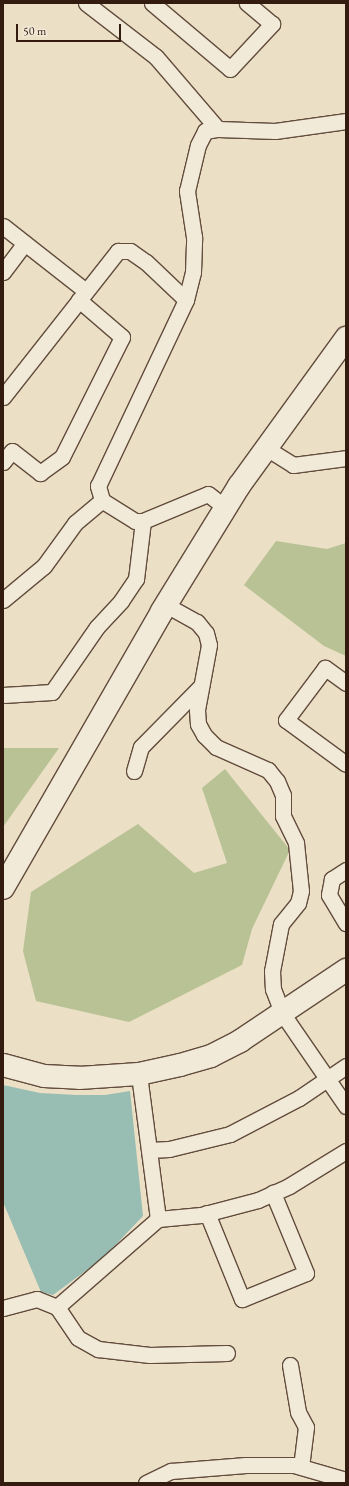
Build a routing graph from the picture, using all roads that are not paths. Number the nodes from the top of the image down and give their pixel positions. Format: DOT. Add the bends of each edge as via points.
graph roads {
  1 [pos="86,3"];
  2 [pos="152,3"];
  3 [pos="247,3"];
  4 [pos="345,120"];
  5 [pos="218,130"];
  6 [pos="3,226"];
  7 [pos="25,244"];
  8 [pos="3,272"];
  9 [pos="82,295"];
  10 [pos="186,300"];
  11 [pos="346,338"];
  12 [pos="3,397"];
  13 [pos="266,448"];
  14 [pos="346,458"];
  15 [pos="3,462"];
  16 [pos="102,500"];
  17 [pos="226,508"];
  18 [pos="143,521"];
  19 [pos="3,600"];
  20 [pos="166,605"];
  21 [pos="346,683"];
  22 [pos="202,686"];
  23 [pos="3,695"];
  24 [pos="346,764"];
  25 [pos="134,771"];
  26 [pos="346,870"];
  27 [pos="3,888"];
  28 [pos="346,922"];
  29 [pos="346,970"];
  30 [pos="282,1013"];
  31 [pos="3,1065"];
  32 [pos="346,1066"];
  33 [pos="139,1074"];
  34 [pos="327,1079"];
  35 [pos="346,1106"];
  36 [pos="149,1150"];
  37 [pos="346,1151"];
  38 [pos="273,1193"];
  39 [pos="207,1214"];
  40 [pos="158,1219"];
  41 [pos="57,1307"];
  42 [pos="3,1308"];
  43 [pos="227,1353"];
  44 [pos="290,1365"];
  45 [pos="301,1467"];
  46 [pos="344,1481"];
  47 [pos="146,1483"];
  1 -- 5 [label="street" via="156,57"];
  2 -- 3 [label="street" via="230,69 272,24"];
  4 -- 5 [label="street" via="275,131"];
  5 -- 10 [label="street" via="205,131 198,144 187,191 194,237 193,272"];
  6 -- 7 [label="street"];
  7 -- 8 [label="street"];
  7 -- 9 [label="street"];
  9 -- 10 [label="street" via="118,251 130,251 146,262"];
  9 -- 12 [label="street"];
  9 -- 15 [label="street" via="122,337 62,457 40,473 12,452"];
  10 -- 16 [label="street" via="98,486"];
  11 -- 13 [label="street"];
  13 -- 14 [label="street" via="293,465"];
  13 -- 17 [label="street"];
  16 -- 18 [label="street" via="135,521"];
  16 -- 19 [label="street" via="76,523 44,566"];
  17 -- 18 [label="street" via="208,494"];
  17 -- 20 [label="street"];
  18 -- 23 [label="street" via="136,579 121,601 97,627 52,692"];
  20 -- 22 [label="street" via="197,622 206,633 209,645"];
  20 -- 27 [label="street"];
  21 -- 24 [label="street" via="325,668 286,720"];
  22 -- 25 [label="street" via="141,747"];
  22 -- 30 [label="street" via="197,710 198,724 204,735 216,747 268,770 277,781 283,795 283,816 296,843 301,891 298,903 281,924 272,971 273,989"];
  26 -- 28 [label="street" via="332,879 329,895"];
  29 -- 30 [label="street"];
  30 -- 33 [label="street" via="240,1041 211,1056"];
  30 -- 34 [label="street"];
  31 -- 33 [label="street" via="44,1076 79,1078"];
  32 -- 34 [label="street"];
  33 -- 36 [label="street"];
  34 -- 35 [label="street"];
  34 -- 36 [label="street" via="267,1116 230,1134 169,1149"];
  36 -- 40 [label="street"];
  37 -- 38 [label="street"];
  38 -- 39 [label="street" via="258,1200"];
  38 -- 39 [label="street" via="306,1273 242,1299"];
  39 -- 40 [label="street"];
  40 -- 41 [label="street"];
  41 -- 42 [label="street" via="37,1299"];
  41 -- 43 [label="street" via="78,1338 98,1349 150,1355"];
  44 -- 45 [label="street" via="298,1412 306,1427"];
  45 -- 46 [label="street"];
  45 -- 47 [label="street" via="246,1465 171,1471"];
}
